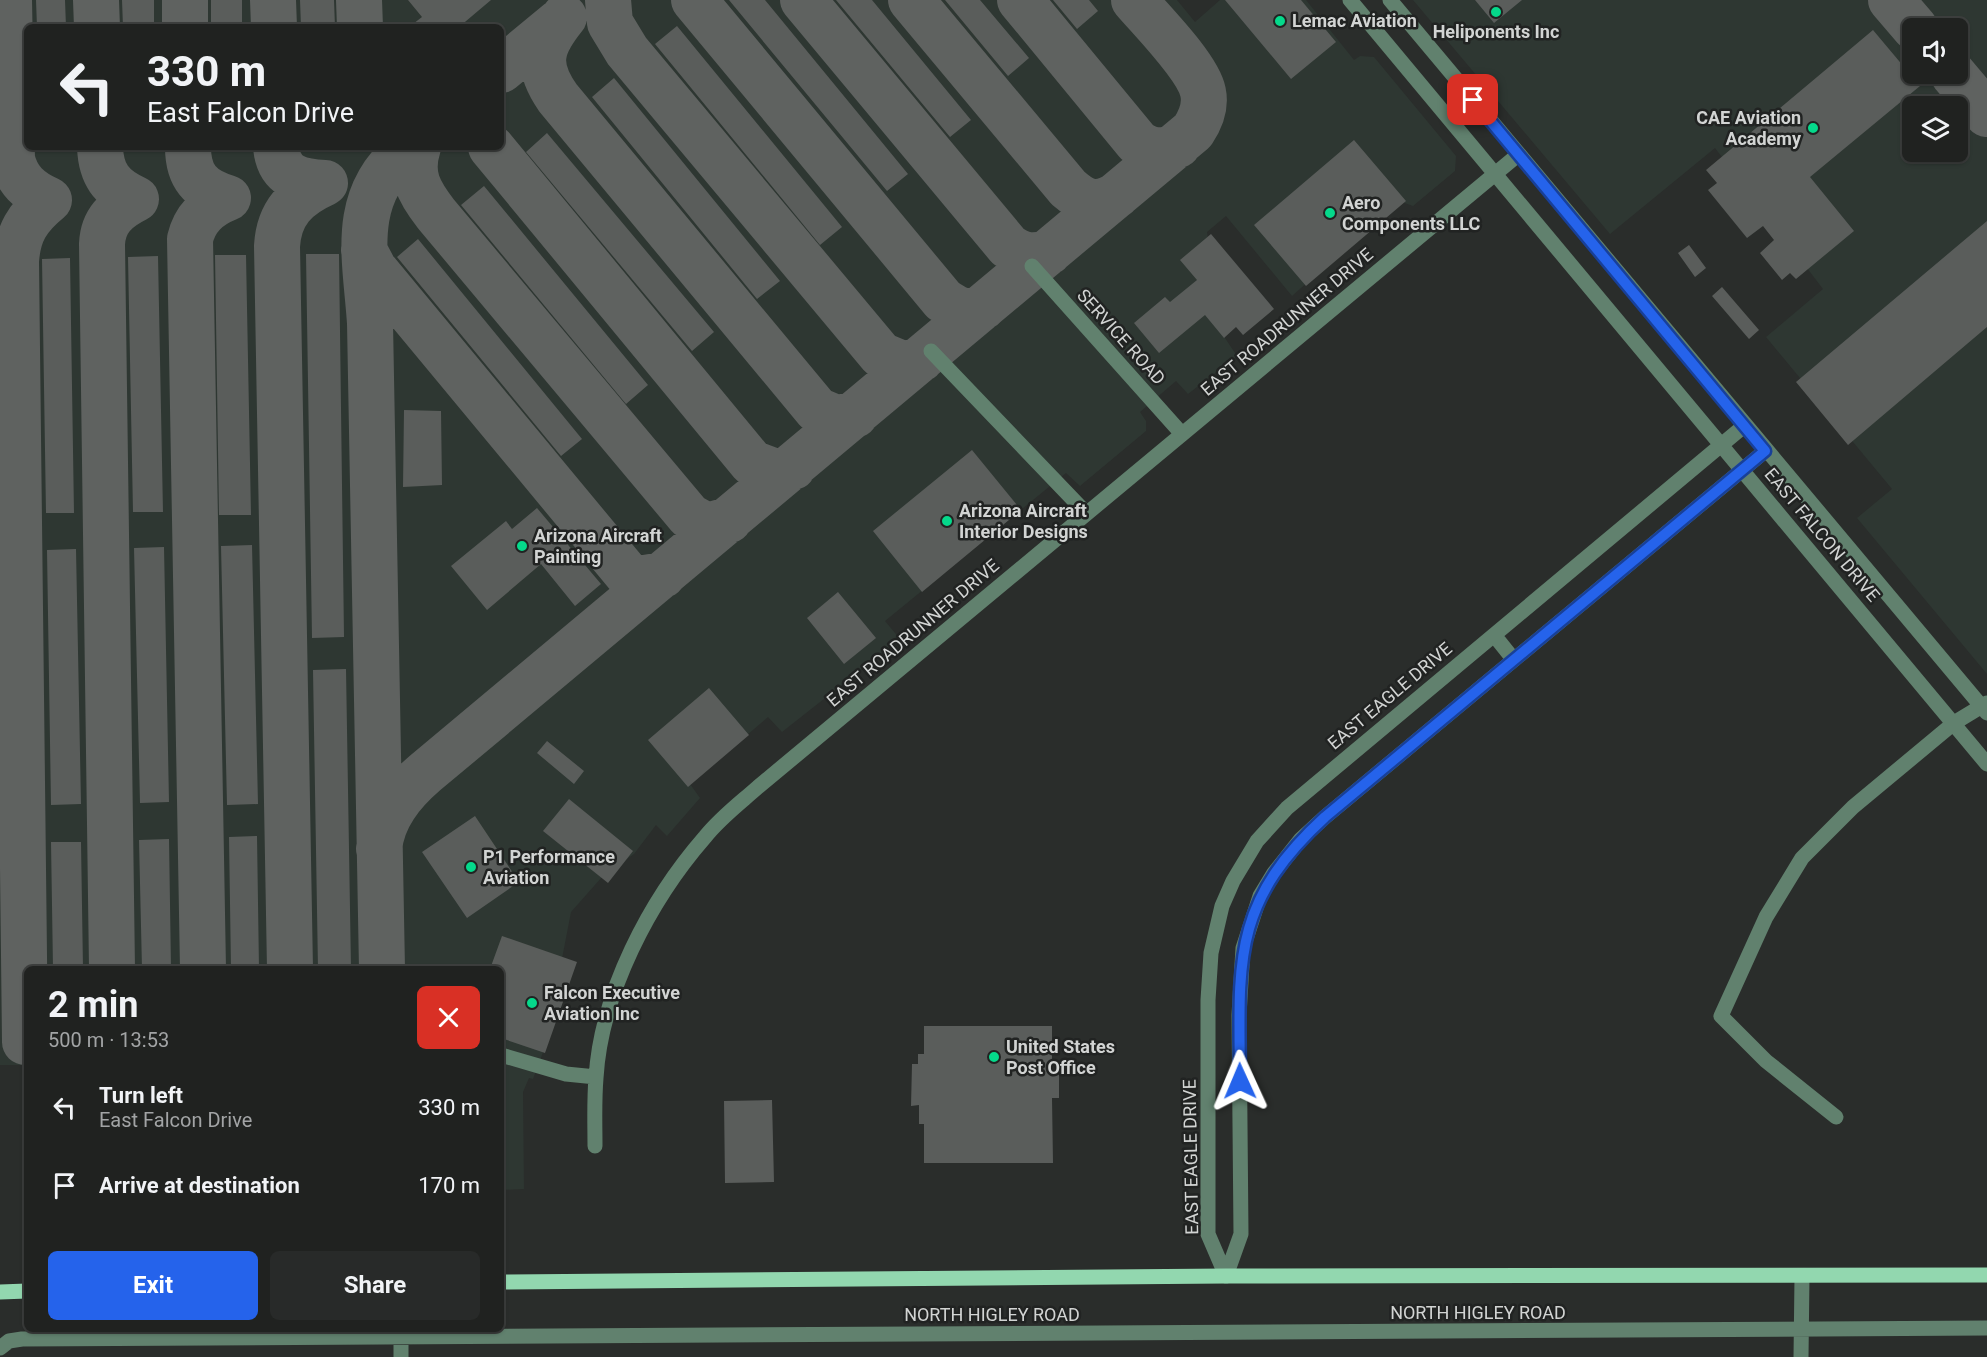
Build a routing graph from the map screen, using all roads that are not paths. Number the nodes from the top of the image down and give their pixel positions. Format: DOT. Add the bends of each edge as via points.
graph roads {
  1 [pos="1350,0"];
  2 [pos="1390,0"];
  3 [pos="1519,154"];
  4 [pos="1495,174"];
  5 [pos="1032,266"];
  6 [pos="931,351"];
  7 [pos="1744,426"];
  8 [pos="1182,434"];
  9 [pos="1721,446"];
  10 [pos="1765,451"];
  11 [pos="1742,470"];
  12 [pos="1086,513"];
  13 [pos="1494,635"];
  14 [pos="1514,660"];
  15 [pos="1985,708"];
  16 [pos="1954,723"];
  17 [pos="1987,764"];
  18 [pos="504,1056"];
  19 [pos="596,1077"];
  20 [pos="1836,1117"];
  21 [pos="595,1146"];
  22 [pos="1987,1275"];
  23 [pos="1226,1276"];
  24 [pos="1802,1277"];
  25 [pos="504,1282"];
  26 [pos="24,1291"];
  27 [pos="0,1292"];
  28 [pos="1987,1328"];
  29 [pos="1801,1330"];
  30 [pos="401,1338"];
  31 [pos="0,1348"];
  32 [pos="401,1357"];
  33 [pos="1801,1357"];
  1 -- 4 [label="street, EAST FALCON DRIVE"];
  2 -- 3 [label="street, EAST FALCON DRIVE"];
  3 -- 4 [label="street, EAST ROADRUNNER DRIVE"];
  3 -- 7 [label="street, EAST FALCON DRIVE"];
  4 -- 8 [label="street, EAST ROADRUNNER DRIVE"];
  4 -- 9 [label="street, EAST FALCON DRIVE"];
  5 -- 8 [label="street, SERVICE ROAD"];
  6 -- 12 [label="street"];
  7 -- 9 [label="street, EAST EAGLE DRIVE"];
  7 -- 10 [label="street, EAST FALCON DRIVE"];
  8 -- 12 [label="street, EAST ROADRUNNER DRIVE"];
  9 -- 11 [label="street, EAST FALCON DRIVE"];
  9 -- 13 [label="street, EAST EAGLE DRIVE"];
  10 -- 11 [label="street"];
  10 -- 15 [label="street, EAST FALCON DRIVE"];
  11 -- 14 [label="street"];
  11 -- 16 [label="street, EAST FALCON DRIVE"];
  12 -- 19 [label="street, EAST ROADRUNNER DRIVE" via="758,787 706,835 658,899 640,932 606,1022"];
  13 -- 14 [label="street"];
  13 -- 23 [label="street, EAST EAGLE DRIVE" via="1287,808 1257,841 1233,881 1214,933 1208,1000 1208,1234"];
  14 -- 23 [label="street" via="1301,839 1260,896 1242,948 1241,1233"];
  15 -- 16 [label="street"];
  16 -- 17 [label="street, EAST FALCON DRIVE"];
  16 -- 20 [label="street" via="1853,807 1802,858 1766,917 1721,1016 1766,1061"];
  18 -- 19 [label="street" via="566,1074"];
  19 -- 21 [label="street, EAST ROADRUNNER DRIVE"];
  22 -- 24 [label="main road, NORTH HIGLEY ROAD"];
  23 -- 24 [label="main road, NORTH HIGLEY ROAD"];
  23 -- 25 [label="main road, NORTH HIGLEY ROAD"];
  24 -- 29 [label="street"];
  26 -- 27 [label="main road"];
  28 -- 29 [label="street, NORTH HIGLEY ROAD"];
  29 -- 30 [label="street, NORTH HIGLEY ROAD"];
  29 -- 33 [label="street"];
  30 -- 31 [label="street, NORTH HIGLEY ROAD" via="22,1339 9,1341"];
  30 -- 32 [label="street"];
}
